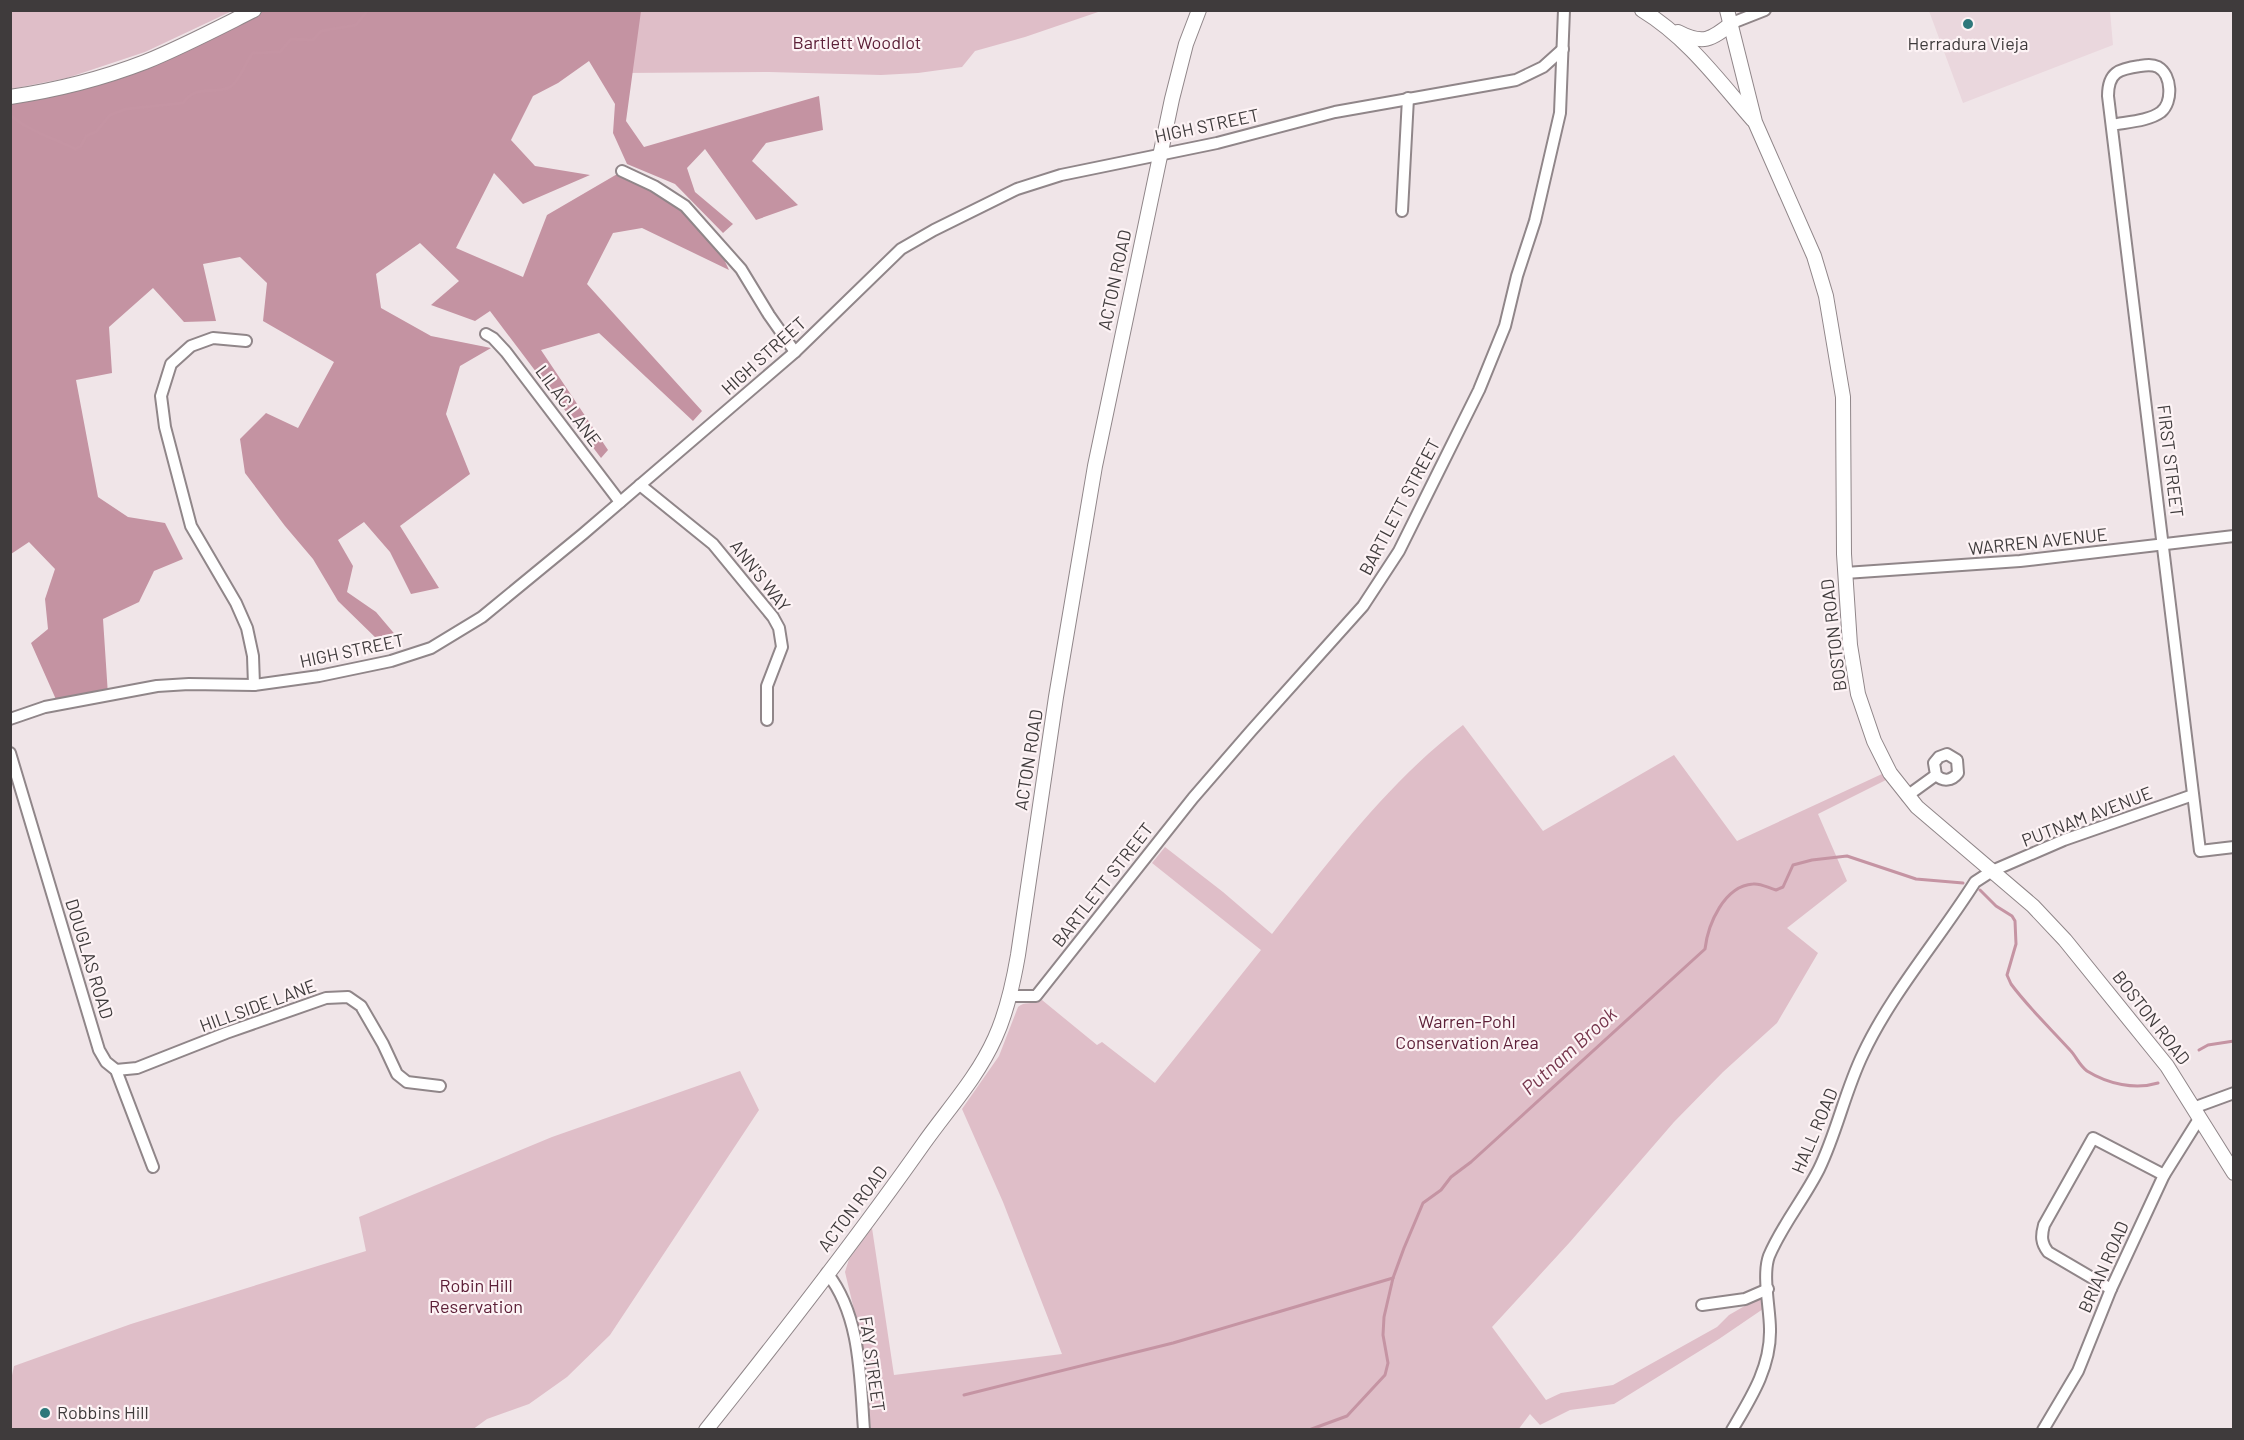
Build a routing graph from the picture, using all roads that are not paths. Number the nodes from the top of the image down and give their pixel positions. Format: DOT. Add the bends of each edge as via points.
graph roads {
  1 [pos="254,10"];
  2 [pos="1199,10"];
  3 [pos="1564,10"];
  4 [pos="1642,10"];
  5 [pos="1722,10"];
  6 [pos="1765,10"];
  7 [pos="1729,17"];
  8 [pos="1665,25"];
  9 [pos="1709,39"];
  10 [pos="1563,49"];
  11 [pos="10,97"];
  12 [pos="1408,98"];
  13 [pos="1755,122"];
  14 [pos="2112,125"];
  15 [pos="1160,153"];
  16 [pos="622,171"];
  17 [pos="1402,211"];
  18 [pos="486,334"];
  19 [pos="246,341"];
  20 [pos="795,352"];
  21 [pos="640,485"];
  22 [pos="620,502"];
  23 [pos="2234,536"];
  24 [pos="2164,544"];
  25 [pos="1845,573"];
  26 [pos="254,685"];
  27 [pos="10,719"];
  28 [pos="767,720"];
  29 [pos="10,753"];
  30 [pos="1936,775"];
  31 [pos="2193,795"];
  32 [pos="1907,796"];
  33 [pos="2234,846"];
  34 [pos="1992,871"];
  35 [pos="1010,996"];
  36 [pos="116,1070"];
  37 [pos="440,1086"];
  38 [pos="2234,1093"];
  39 [pos="2196,1113"];
  40 [pos="153,1167"];
  41 [pos="2234,1173"];
  42 [pos="2164,1175"];
  43 [pos="827,1273"];
  44 [pos="2111,1288"];
  45 [pos="1768,1289"];
  46 [pos="1702,1305"];
  47 [pos="706,1430"];
  48 [pos="864,1430"];
  49 [pos="1732,1430"];
  50 [pos="2043,1430"];
  1 -- 11 [label="main road" via="147,61 95,79"];
  2 -- 15 [label="main road, ACTON ROAD" via="1186,44"];
  3 -- 10 [label="street, BARTLETT STREET"];
  4 -- 8 [label="main road"];
  5 -- 9 [label="main road"];
  6 -- 7 [label="street"];
  7 -- 9 [label="main road"];
  7 -- 13 [label="main road, BOSTON ROAD"];
  8 -- 9 [label="main road" via="1690,38"];
  8 -- 13 [label="main road" via="1701,59"];
  10 -- 12 [label="street, HIGH STREET" via="1543,67 1516,80"];
  10 -- 35 [label="street, BARTLETT STREET" via="1560,113 1505,326 1479,390 1399,551 1364,606 1193,798 1036,996"];
  12 -- 15 [label="street, HIGH STREET"];
  12 -- 17 [label="street"];
  13 -- 25 [label="main road, BOSTON ROAD" via="1814,256 1828,307 1843,397"];
  14 -- 14 [label="street, FIRST STREET" via="2108,90 2112,77 2124,68 2149,64 2164,72 2170,94 2160,113"];
  14 -- 24 [label="street, FIRST STREET"];
  15 -- 20 [label="street, HIGH STREET" via="1017,189 934,230 901,249"];
  15 -- 35 [label="main road, ACTON ROAD" via="1095,466"];
  16 -- 20 [label="street" via="686,206 741,269"];
  18 -- 22 [label="street, LILAC LANE" via="506,352"];
  19 -- 26 [label="street" via="213,338 191,346 171,364 161,396 165,427 191,526 247,628"];
  20 -- 21 [label="street, HIGH STREET"];
  21 -- 22 [label="street, HIGH STREET"];
  21 -- 28 [label="street, ANN'S WAY" via="713,544 773,616 782,647 767,686"];
  22 -- 26 [label="street, HIGH STREET" via="482,616 431,648 370,666"];
  23 -- 24 [label="street, WARREN AVENUE"];
  24 -- 25 [label="street, WARREN AVENUE" via="2019,561"];
  24 -- 31 [label="street, FIRST STREET"];
  25 -- 32 [label="main road, BOSTON ROAD" via="1858,694 1881,757"];
  26 -- 27 [label="street, HIGH STREET" via="157,686 45,707"];
  29 -- 36 [label="street, DOUGLAS ROAD" via="99,1050"];
  30 -- 32 [label="street"];
  31 -- 33 [label="street, FIRST STREET" via="2200,851"];
  31 -- 34 [label="street, PUTNAM AVENUE" via="2064,840"];
  32 -- 34 [label="main road, BOSTON ROAD"];
  34 -- 39 [label="main road, BOSTON ROAD" via="2065,940 2167,1065"];
  34 -- 45 [label="street, HALL ROAD" via="1975,882 1876,1028 1819,1169 1770,1254"];
  35 -- 43 [label="main road, ACTON ROAD" via="995,1039 972,1081"];
  36 -- 37 [label="street, HILLSIDE LANE" via="137,1068 249,1025 341,996 356,1000 361,1006 401,1078"];
  36 -- 40 [label="street, DOUGLAS ROAD"];
  38 -- 39 [label="street"];
  39 -- 41 [label="main road, BOSTON ROAD"];
  39 -- 42 [label="street, BRIAN ROAD"];
  42 -- 44 [label="street, BRIAN ROAD"];
  42 -- 44 [label="street" via="2093,1137 2044,1225 2041,1235 2048,1252"];
  43 -- 47 [label="main road, ACTON ROAD"];
  43 -- 48 [label="street, FAY STREET" via="843,1297 852,1324"];
  44 -- 50 [label="street, BRIAN ROAD" via="2078,1371"];
  45 -- 46 [label="street" via="1745,1299"];
  45 -- 49 [label="street, HALL ROAD" via="1768,1354 1761,1377"];
}
